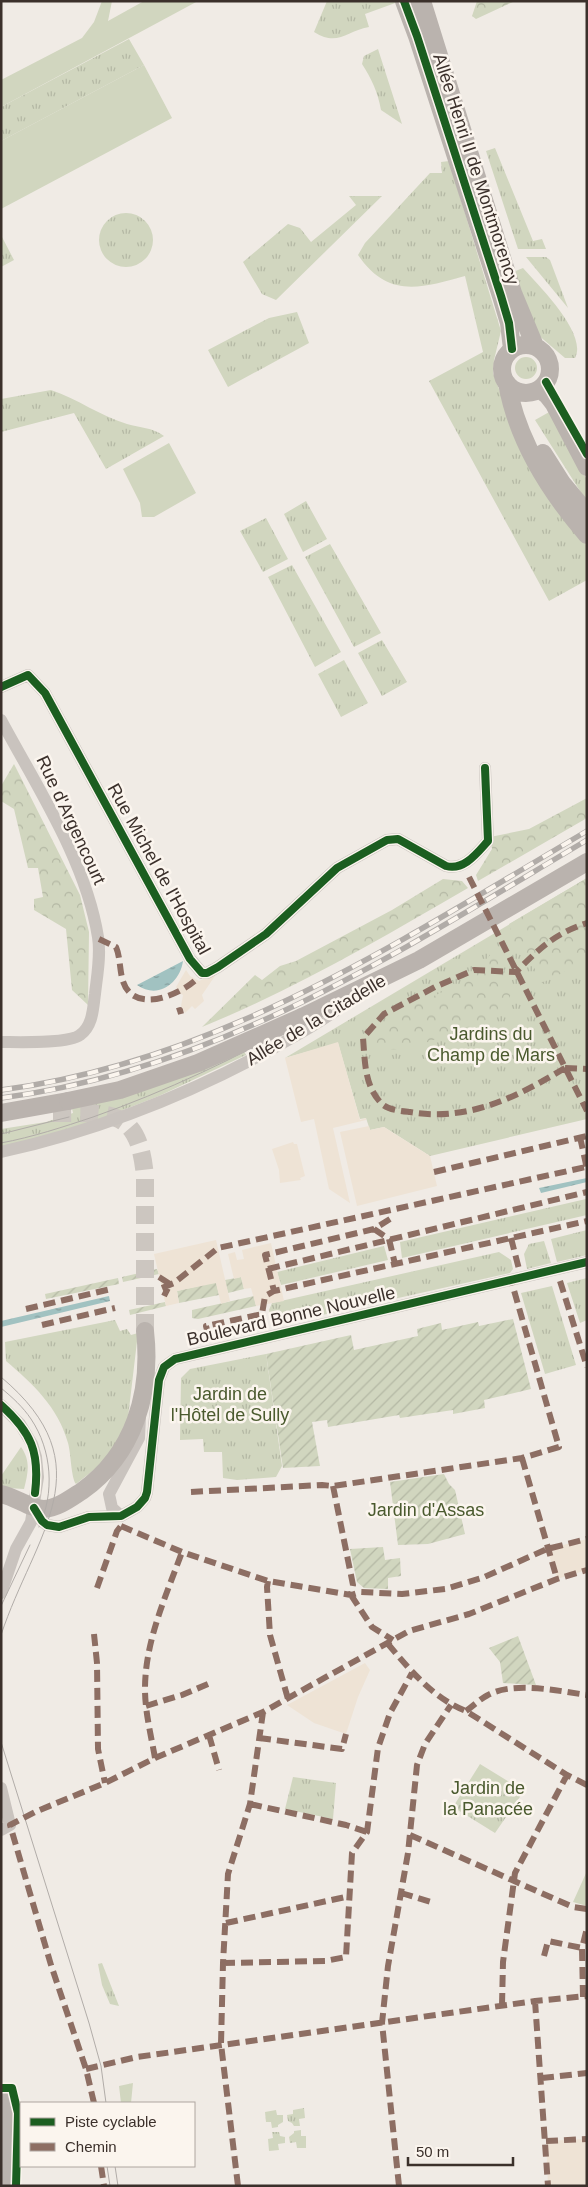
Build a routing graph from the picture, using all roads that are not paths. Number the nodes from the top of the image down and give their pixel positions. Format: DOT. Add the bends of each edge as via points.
graph roads {
  1 [pos="404,1"];
  2 [pos="422,1"];
  3 [pos="535,346"];
  4 [pos="512,349"];
  5 [pos="507,383"];
  6 [pos="533,391"];
  7 [pos="587,467"];
  8 [pos="587,513"];
  9 [pos="587,535"];
  10 [pos="1,687"];
  11 [pos="1,720"];
  12 [pos="486,768"];
  13 [pos="587,862"];
  14 [pos="370,985"];
  15 [pos="1,1042"];
  16 [pos="1,1113"];
  17 [pos="54,1113"];
  18 [pos="1,1122"];
  19 [pos="1,1152"];
  20 [pos="587,1262"];
  21 [pos="145,1331"];
  22 [pos="1,1405"];
  23 [pos="140,1414"];
  24 [pos="1,1494"];
  25 [pos="34,1508"];
  26 [pos="121,1516"];
  27 [pos="1,1593"];
  28 [pos="1,1788"];
  29 [pos="5,1828"];
  30 [pos="1,2092"];
  31 [pos="5,2114"];
  32 [pos="10,2186"];
  1 -- 4 [label="street, Allée Henri II de Montmorency" via="501,296"];
  2 -- 3 [label="street, Allée Henri II de Montmorency" via="513,293"];
  3 -- 4 [label="street" via="523,344"];
  3 -- 6 [label="street" via="547,356 550,364 548,379"];
  4 -- 5 [label="street" via="503,362 502,373"];
  5 -- 6 [label="street" via="512,389"];
  5 -- 9 [label="street" via="512,412 527,445 547,483"];
  6 -- 7 [label="street" via="547,394"];
  6 -- 8 [label="street" via="520,410 524,421 562,483"];
  10 -- 12 [label="street, Rue Michel de l'Hospital" via="28,675 41,687 190,959 202,973 218,967 266,934 338,868 387,840 398,839 452,868 459,867 488,841"];
  11 -- 15 [label="street, Rue d'Argencourt" via="73,859 92,910 99,951 93,1014 82,1034 70,1040"];
  13 -- 14 [label="street, Allée de la Citadelle"];
  14 -- 16 [label="street, bridge" via="198,1063 120,1090"];
  14 -- 19 [label="street, Allée de la Citadelle" via="344,1006 299,1034 191,1090 93,1128"];
  17 -- 18 [label="street"];
  20 -- 26 [label="street, Boulevard Bonne Nouvelle" via="168,1362 159,1380 147,1492 137,1507"];
  21 -- 23 [label="street" via="148,1351"];
  22 -- 25 [label="street" via="20,1424 32,1444 38,1466"];
  23 -- 25 [label="street" via="117,1457 97,1480 66,1502 44,1509"];
  23 -- 26 [label="street" via="139,1438 109,1494 112,1508"];
  24 -- 25 [label="street" via="17,1498"];
  25 -- 26 [label="street" via="42,1521 54,1527 89,1518"];
  25 -- 27 [label="street"];
  28 -- 29 [label="street"];
  30 -- 31 [label="street"];
  31 -- 32 [label="street" via="11,2139"];
}
